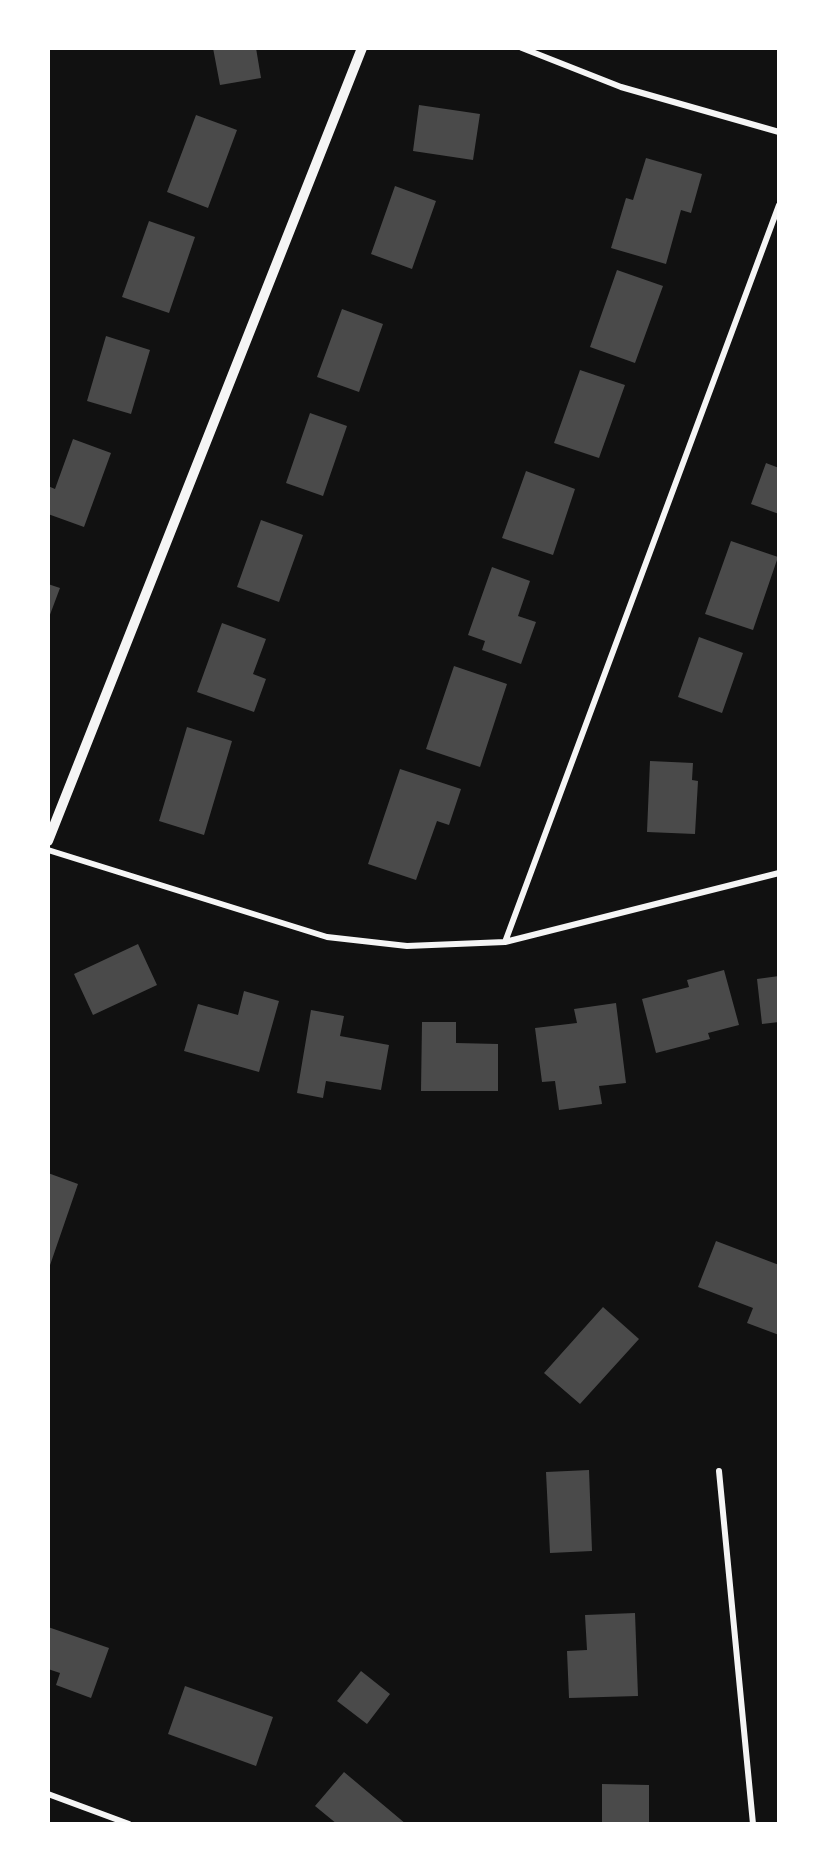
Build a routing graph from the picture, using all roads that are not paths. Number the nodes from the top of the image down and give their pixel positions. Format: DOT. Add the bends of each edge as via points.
graph roads {
  1 [pos="362,48"];
  2 [pos="522,48"];
  3 [pos="779,132"];
  4 [pos="779,205"];
  5 [pos="48,841"];
  6 [pos="48,850"];
  7 [pos="779,873"];
  8 [pos="505,942"];
  9 [pos="718,1471"];
  10 [pos="48,1794"];
  11 [pos="129,1824"];
  12 [pos="753,1824"];
  1 -- 5 [label="street"];
  2 -- 3 [label="street" via="621,87"];
  4 -- 8 [label="street"];
  6 -- 8 [label="street" via="327,937 406,946"];
  7 -- 8 [label="street"];
  9 -- 12 [label="street"];
  10 -- 11 [label="street"];
}
